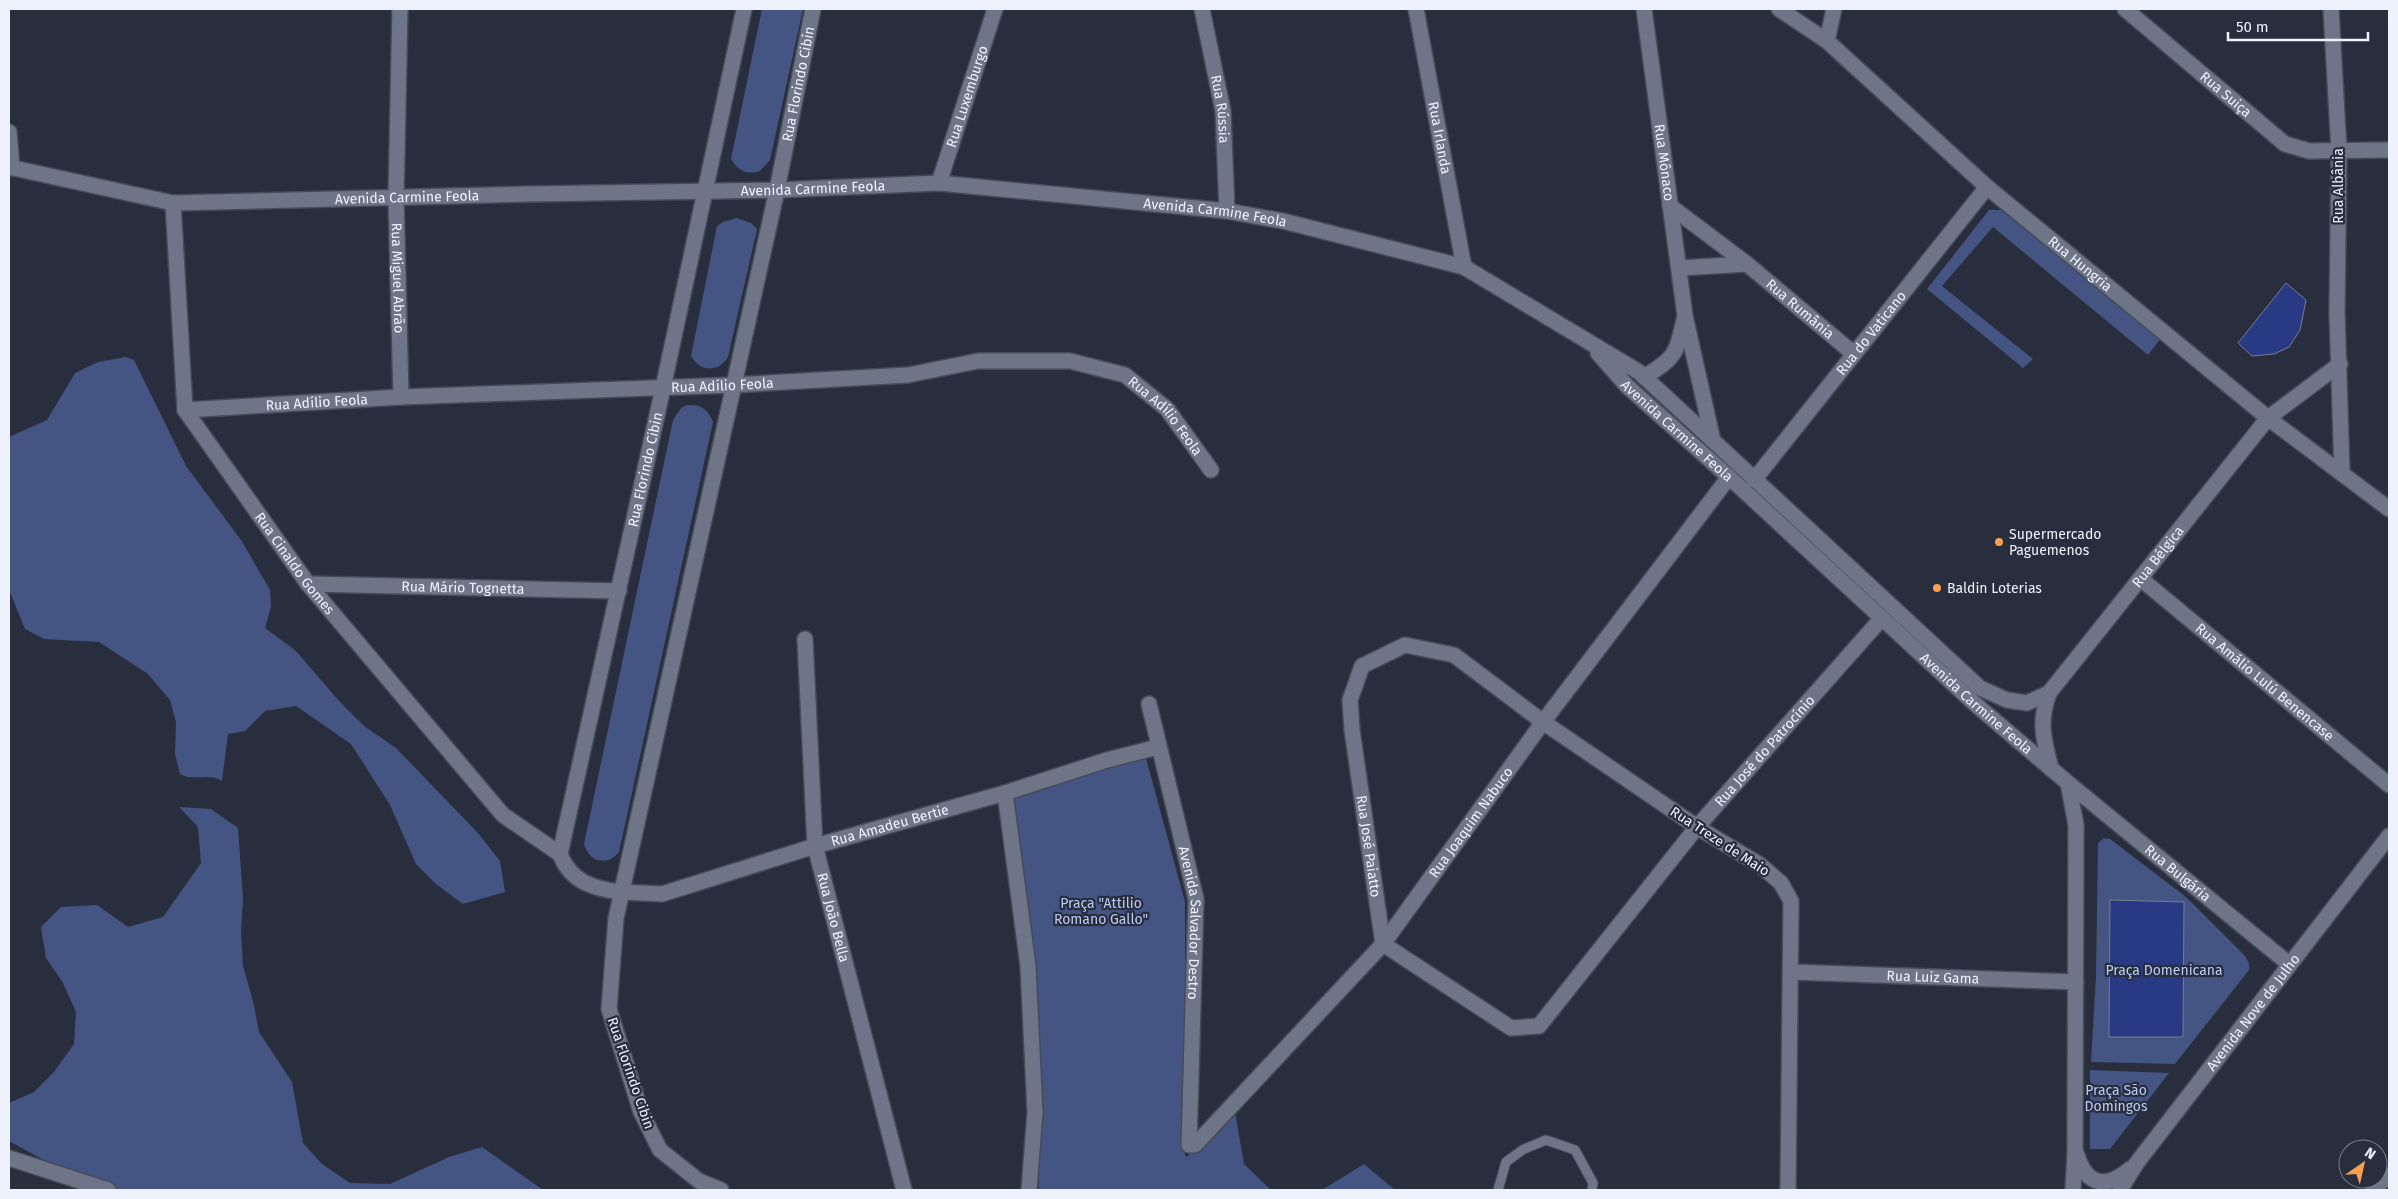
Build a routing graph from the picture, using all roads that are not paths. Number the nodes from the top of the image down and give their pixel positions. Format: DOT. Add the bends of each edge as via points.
graph roads {
  1 [pos="400,9"];
  2 [pos="744,9"];
  3 [pos="813,9"];
  4 [pos="996,9"];
  5 [pos="1202,9"];
  6 [pos="1416,9"];
  7 [pos="1644,9"];
  8 [pos="1779,9"];
  9 [pos="1834,9"];
  10 [pos="2125,9"];
  11 [pos="2331,9"];
  12 [pos="1827,41"];
  13 [pos="9,132"];
  14 [pos="2389,150"];
  15 [pos="2339,151"];
  16 [pos="10,167"];
  17 [pos="939,183"];
  18 [pos="1987,187"];
  19 [pos="777,190"];
  20 [pos="704,191"];
  21 [pos="396,198"];
  22 [pos="173,203"];
  23 [pos="1670,206"];
  24 [pos="1227,211"];
  25 [pos="1747,264"];
  26 [pos="1464,266"];
  27 [pos="1679,268"];
  28 [pos="1685,316"];
  29 [pos="1590,343"];
  30 [pos="1854,354"];
  31 [pos="2340,364"];
  32 [pos="1644,377"];
  33 [pos="733,385"];
  34 [pos="663,388"];
  35 [pos="401,397"];
  36 [pos="185,410"];
  37 [pos="2268,418"];
  38 [pos="1713,441"];
  39 [pos="1211,470"];
  40 [pos="2342,473"];
  41 [pos="1729,477"];
  42 [pos="1754,480"];
  43 [pos="2389,509"];
  44 [pos="2140,579"];
  45 [pos="308,584"];
  46 [pos="618,591"];
  47 [pos="1882,618"];
  48 [pos="805,639"];
  49 [pos="1454,655"];
  50 [pos="1980,688"];
  51 [pos="2049,693"];
  52 [pos="1149,704"];
  53 [pos="1543,722"];
  54 [pos="1158,747"];
  55 [pos="2051,769"];
  56 [pos="2068,784"];
  57 [pos="2389,786"];
  58 [pos="1005,793"];
  59 [pos="1697,826"];
  60 [pos="2389,836"];
  61 [pos="815,846"];
  62 [pos="560,854"];
  63 [pos="621,892"];
  64 [pos="1383,944"];
  65 [pos="2288,964"];
  66 [pos="1791,972"];
  67 [pos="2076,982"];
  68 [pos="1189,1146"];
  69 [pos="2075,1151"];
  70 [pos="9,1158"];
  71 [pos="2136,1164"];
  72 [pos="2389,1175"];
  73 [pos="108,1190"];
  74 [pos="721,1190"];
  75 [pos="904,1190"];
  76 [pos="1030,1190"];
  77 [pos="1498,1190"];
  78 [pos="1592,1190"];
  79 [pos="1788,1190"];
  80 [pos="2073,1190"];
  81 [pos="2120,1190"];
  82 [pos="2373,1190"];
  1 -- 21 [label="street, Rua Miguel Abrão"];
  2 -- 20 [label="street, Rua Florindo Cibin"];
  3 -- 19 [label="street, Rua Florindo Cibin"];
  4 -- 17 [label="street, Rua Luxemburgo"];
  5 -- 24 [label="street, Rua Rússia" via="1223,111"];
  6 -- 26 [label="street, Rua Irlanda"];
  7 -- 23 [label="street, Rua Mônaco"];
  8 -- 12 [label="street, Rua Hungria"];
  9 -- 12 [label="street"];
  10 -- 15 [label="street, Rua Suiça" via="2285,144 2309,151"];
  11 -- 15 [label="street, Rua Albânia"];
  12 -- 18 [label="street, Rua Hungria"];
  13 -- 16 [label="street"];
  14 -- 15 [label="street, Rua Suiça"];
  15 -- 31 [label="street, Rua Albânia" via="2337,313"];
  16 -- 22 [label="street, Avenida Carmine Feola"];
  17 -- 19 [label="street, Avenida Carmine Feola"];
  17 -- 24 [label="street, Avenida Carmine Feola"];
  18 -- 30 [label="street, Rua do Vaticano"];
  18 -- 37 [label="street, Rua Hungria"];
  19 -- 20 [label="street, Avenida Carmine Feola"];
  19 -- 33 [label="street, Rua Florindo Cibin"];
  20 -- 21 [label="street, Avenida Carmine Feola"];
  20 -- 34 [label="street, Rua Florindo Cibin"];
  21 -- 22 [label="street, Avenida Carmine Feola"];
  21 -- 35 [label="street, Rua Miguel Abrão"];
  22 -- 36 [label="street"];
  23 -- 25 [label="street, Rua Rumânia"];
  23 -- 27 [label="street, Rua Mônaco"];
  24 -- 26 [label="street, Avenida Carmine Feola" via="1284,221"];
  25 -- 27 [label="street"];
  25 -- 30 [label="street, Rua Rumânia"];
  26 -- 29 [label="street, Avenida Carmine Feola"];
  27 -- 28 [label="street, Rua Mônaco"];
  28 -- 32 [label="street, Rua Mônaco" via="1672,358"];
  28 -- 38 [label="street, Rua Mônaco"];
  29 -- 32 [label="street, Avenida Carmine Feola"];
  29 -- 41 [label="street, Avenida Carmine Feola" via="1627,386"];
  30 -- 42 [label="street, Rua do Vaticano"];
  31 -- 37 [label="street"];
  31 -- 40 [label="street, Rua Albânia"];
  32 -- 38 [label="street, Avenida Carmine Feola"];
  33 -- 34 [label="street, Rua Adílio Feola"];
  33 -- 39 [label="street, Rua Adílio Feola" via="908,375 978,361 1070,361 1125,375 1167,409"];
  33 -- 63 [label="street, Rua Florindo Cibin"];
  34 -- 35 [label="street, Rua Adílio Feola"];
  34 -- 46 [label="street, Rua Florindo Cibin"];
  35 -- 36 [label="street, Rua Adílio Feola"];
  36 -- 45 [label="street, Rua Cinaldo Gomes"];
  37 -- 40 [label="street, Rua Hungria"];
  37 -- 44 [label="street, Rua Bélgica"];
  38 -- 42 [label="street, Avenida Carmine Feola"];
  40 -- 43 [label="street, Rua Hungria"];
  41 -- 47 [label="street, Avenida Carmine Feola"];
  41 -- 53 [label="street, Rua Joaquim Nabuco"];
  42 -- 50 [label="street, Avenida Carmine Feola"];
  44 -- 51 [label="street, Rua Bélgica"];
  44 -- 57 [label="street, Rua Amálio Lulú Benencase"];
  45 -- 46 [label="street, Rua Mário Tognetta"];
  45 -- 62 [label="street, Rua Cinaldo Gomes" via="503,815"];
  46 -- 62 [label="street, Rua Florindo Cibin"];
  47 -- 55 [label="street, Avenida Carmine Feola"];
  47 -- 59 [label="street, Rua José do Patrocínio"];
  48 -- 61 [label="street, Rua João Bella"];
  49 -- 53 [label="street, Rua Treze de Maio"];
  49 -- 64 [label="street, Rua José Paiatto" via="1405,646 1362,666 1350,700"];
  50 -- 51 [label="street, Rua Bélgica" via="2007,700 2027,703"];
  51 -- 55 [label="street, Rua Bélgica" via="2041,725"];
  52 -- 54 [label="street, Avenida Salvador Destro"];
  53 -- 59 [label="street, Rua Treze de Maio"];
  53 -- 64 [label="street, Rua Joaquim Nabuco"];
  54 -- 58 [label="street, Rua Amadeu Bertie"];
  54 -- 68 [label="street, Avenida Salvador Destro" via="1196,899"];
  55 -- 56 [label="street, Avenida Carmine Feola"];
  56 -- 65 [label="street, Rua Bulgária"];
  56 -- 67 [label="street" via="2076,825"];
  58 -- 61 [label="street, Rua Amadeu Bertie"];
  58 -- 76 [label="street" via="1028,966 1035,1112"];
  59 -- 64 [label="street, Rua José do Patrocínio" via="1539,1026 1511,1028"];
  59 -- 66 [label="street, Rua Treze de Maio" via="1760,865 1781,883 1791,901"];
  60 -- 65 [label="street, Avenida Nove de Julho"];
  61 -- 63 [label="street, Rua Amadeu Bertie" via="662,894"];
  61 -- 75 [label="street, Rua João Bella"];
  62 -- 63 [label="street" via="565,867 576,878 600,890"];
  63 -- 74 [label="street, Rua Florindo Cibin" via="609,1009 641,1112 660,1150 699,1180"];
  64 -- 68 [label="street, Rua Joaquim Nabuco" via="1195,1145"];
  65 -- 71 [label="street, Avenida Nove de Julho"];
  66 -- 67 [label="street, Rua Luiz Gama"];
  66 -- 79 [label="street, Rua Treze de Maio"];
  67 -- 69 [label="street"];
  69 -- 71 [label="street" via="2086,1174 2104,1183 2123,1175"];
  69 -- 80 [label="street"];
  70 -- 73 [label="street"];
  71 -- 81 [label="street, Avenida Nove de Julho"];
  72 -- 82 [label="street"];
  77 -- 78 [label="lane" via="1506,1162 1524,1148 1546,1140 1575,1150 1593,1183"];
}
